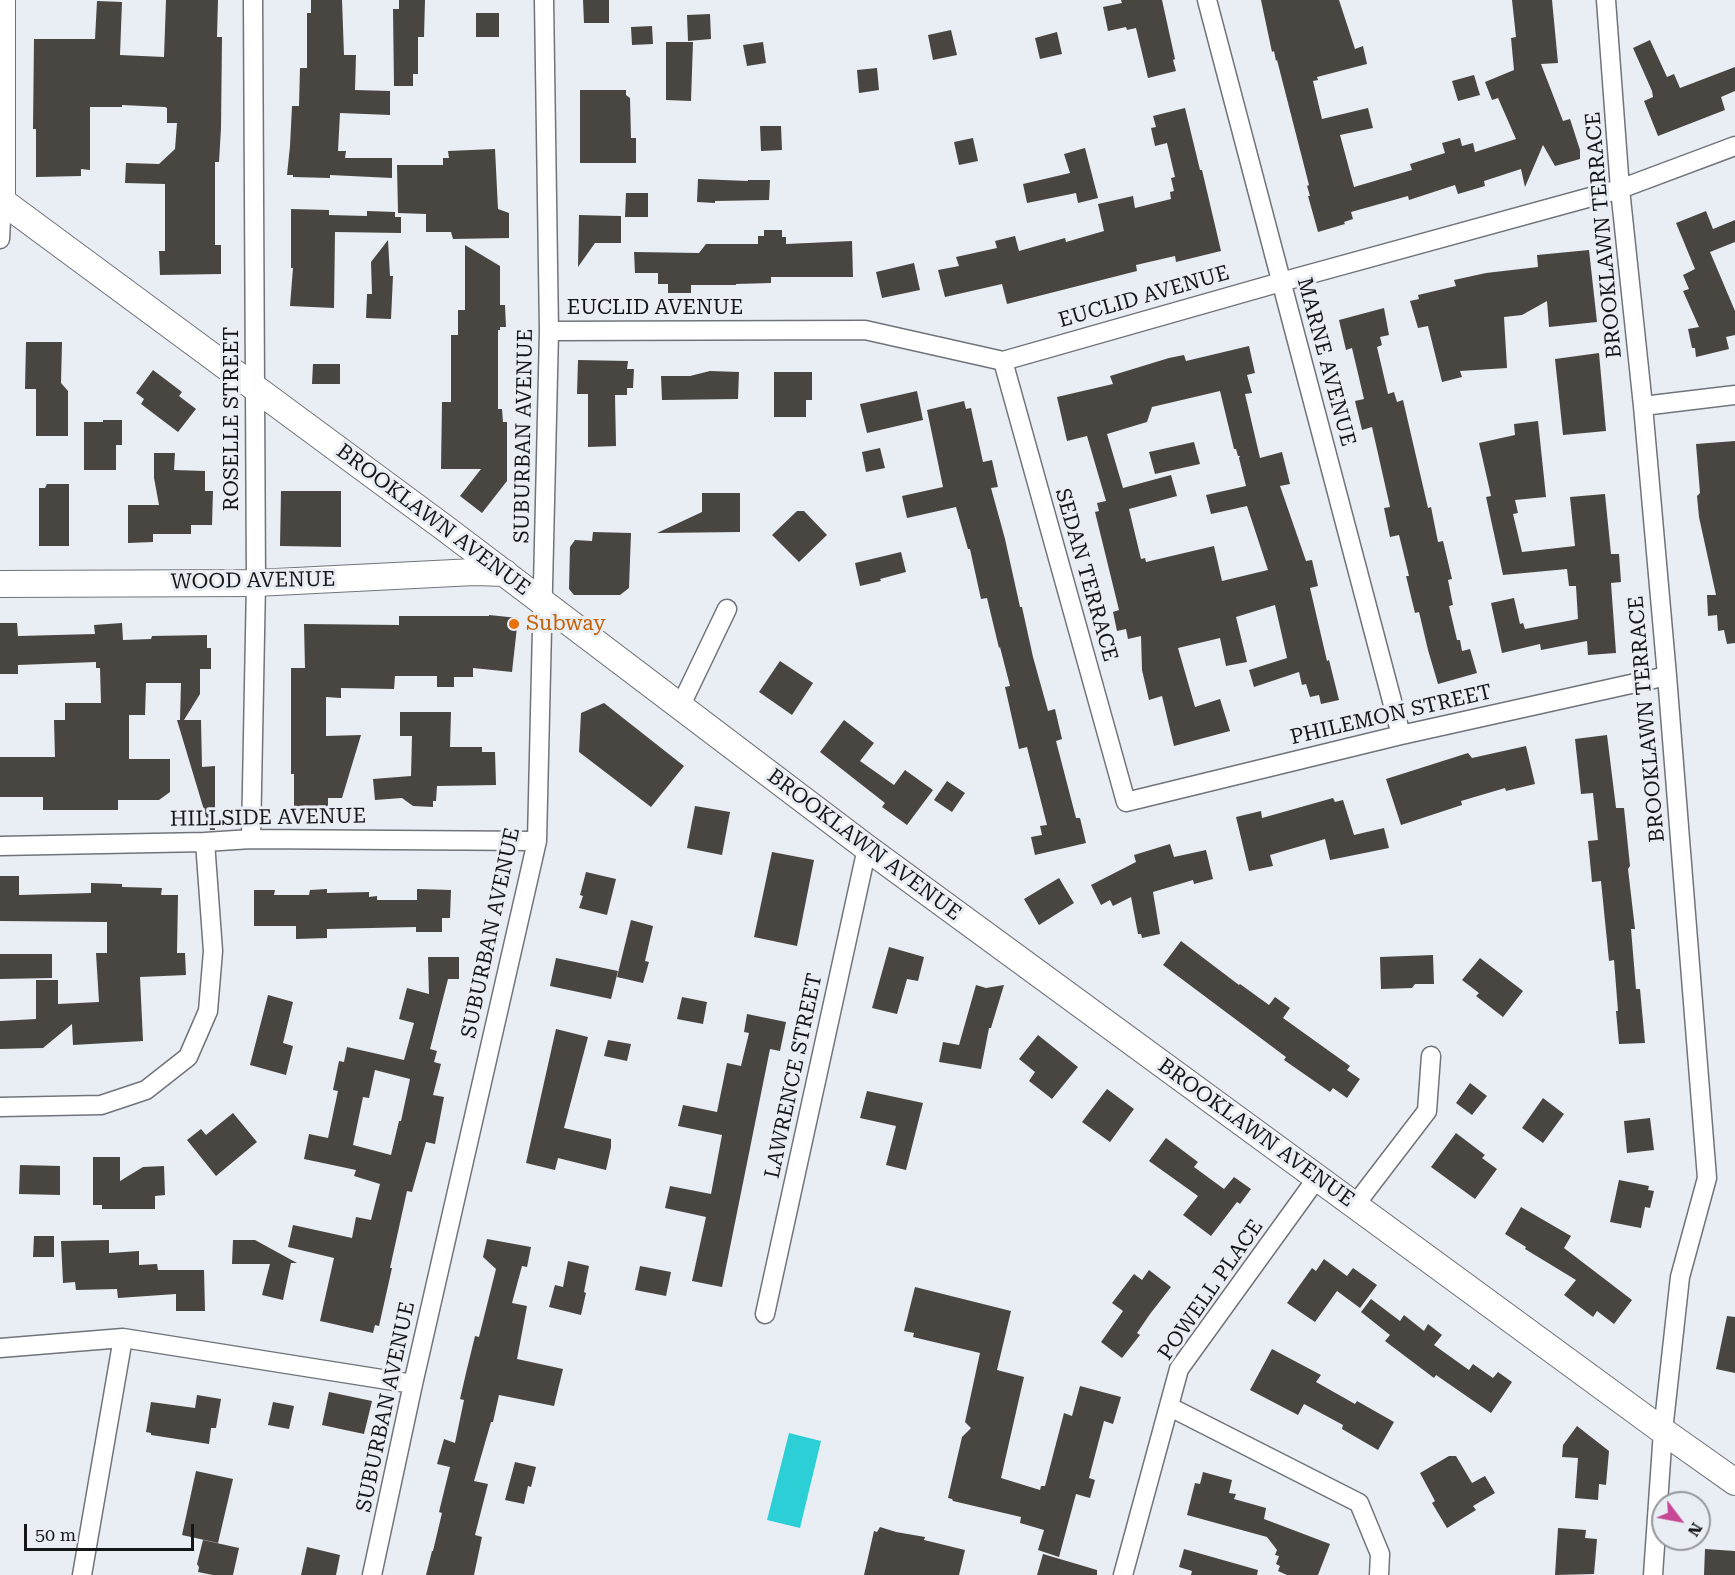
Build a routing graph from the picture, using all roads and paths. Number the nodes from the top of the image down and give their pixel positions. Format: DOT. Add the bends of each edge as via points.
graph roads {
  1 [pos="2,0"];
  2 [pos="253,0"];
  3 [pos="544,0"];
  4 [pos="1207,0"];
  5 [pos="1606,0"];
  6 [pos="1735,146"];
  7 [pos="1620,189"];
  8 [pos="1,200"];
  9 [pos="0,239"];
  10 [pos="1281,282"];
  11 [pos="549,331"];
  12 [pos="1003,361"];
  13 [pos="255,388"];
  14 [pos="1735,395"];
  15 [pos="1643,406"];
  16 [pos="505,573"];
  17 [pos="256,583"];
  18 [pos="0,584"];
  19 [pos="543,602"];
  20 [pos="727,609"];
  21 [pos="1667,676"];
  22 [pos="680,707"];
  23 [pos="1401,735"];
  24 [pos="1126,801"];
  25 [pos="250,839"];
  26 [pos="537,841"];
  27 [pos="205,842"];
  28 [pos="0,846"];
  29 [pos="867,848"];
  30 [pos="1431,1056"];
  31 [pos="0,1107"];
  32 [pos="1317,1178"];
  33 [pos="1355,1205"];
  34 [pos="765,1314"];
  35 [pos="123,1338"];
  36 [pos="0,1348"];
  37 [pos="413,1384"];
  38 [pos="1170,1407"];
  39 [pos="1663,1431"];
  40 [pos="1735,1482"];
  41 [pos="82,1575"];
  42 [pos="372,1575"];
  43 [pos="1124,1575"];
  44 [pos="1378,1575"];
  45 [pos="1653,1575"];
  1 -- 8 [label="street"];
  2 -- 13 [label="street, ROSELLE STREET"];
  3 -- 11 [label="street, SUBURBAN AVENUE"];
  4 -- 10 [label="street, MARNE AVENUE"];
  5 -- 7 [label="street, BROOKLAWN TERRACE"];
  6 -- 7 [label="street, EUCLID AVENUE"];
  7 -- 10 [label="street, EUCLID AVENUE"];
  7 -- 15 [label="street, BROOKLAWN TERRACE"];
  8 -- 9 [label="street"];
  8 -- 13 [label="street, BROOKLAWN AVENUE"];
  10 -- 12 [label="street, EUCLID AVENUE"];
  10 -- 23 [label="street, MARNE AVENUE"];
  11 -- 12 [label="street, EUCLID AVENUE" via="865,330"];
  11 -- 19 [label="street, SUBURBAN AVENUE"];
  12 -- 24 [label="street, SEDAN TERRACE"];
  13 -- 16 [label="street, BROOKLAWN AVENUE"];
  13 -- 17 [label="street, ROSELLE STREET"];
  14 -- 15 [label="street"];
  15 -- 21 [label="street, BROOKLAWN TERRACE"];
  16 -- 17 [label="street, WOOD AVENUE"];
  16 -- 19 [label="street, BROOKLAWN AVENUE"];
  17 -- 18 [label="street, WOOD AVENUE"];
  17 -- 25 [label="street, ROSELLE STREET"];
  19 -- 22 [label="street, BROOKLAWN AVENUE"];
  19 -- 26 [label="street, SUBURBAN AVENUE"];
  20 -- 22 [label="street"];
  21 -- 23 [label="street, PHILEMON STREET"];
  21 -- 39 [label="street, BROOKLAWN TERRACE" via="1707,1178 1680,1277"];
  22 -- 29 [label="street, BROOKLAWN AVENUE"];
  23 -- 24 [label="street, PHILEMON STREET"];
  25 -- 26 [label="street, HILLSIDE AVENUE"];
  25 -- 27 [label="street, HILLSIDE AVENUE"];
  26 -- 37 [label="street, SUBURBAN AVENUE"];
  27 -- 28 [label="street, HILLSIDE AVENUE"];
  27 -- 31 [label="street" via="213,951 208,1011 188,1058 146,1090 101,1105"];
  29 -- 32 [label="street, BROOKLAWN AVENUE"];
  29 -- 34 [label="street, LAWRENCE STREET"];
  30 -- 33 [label="street" via="1427,1111"];
  32 -- 33 [label="street, BROOKLAWN AVENUE"];
  32 -- 38 [label="street, POWELL PLACE" via="1179,1370"];
  33 -- 39 [label="street, BROOKLAWN AVENUE"];
  35 -- 36 [label="street"];
  35 -- 37 [label="street"];
  35 -- 41 [label="street"];
  37 -- 42 [label="street, SUBURBAN AVENUE"];
  38 -- 43 [label="street, POWELL PLACE"];
  38 -- 44 [label="street" via="1359,1503 1380,1554"];
  39 -- 40 [label="street, BROOKLAWN AVENUE"];
  39 -- 45 [label="street, BROOKLAWN TERRACE"];
}
